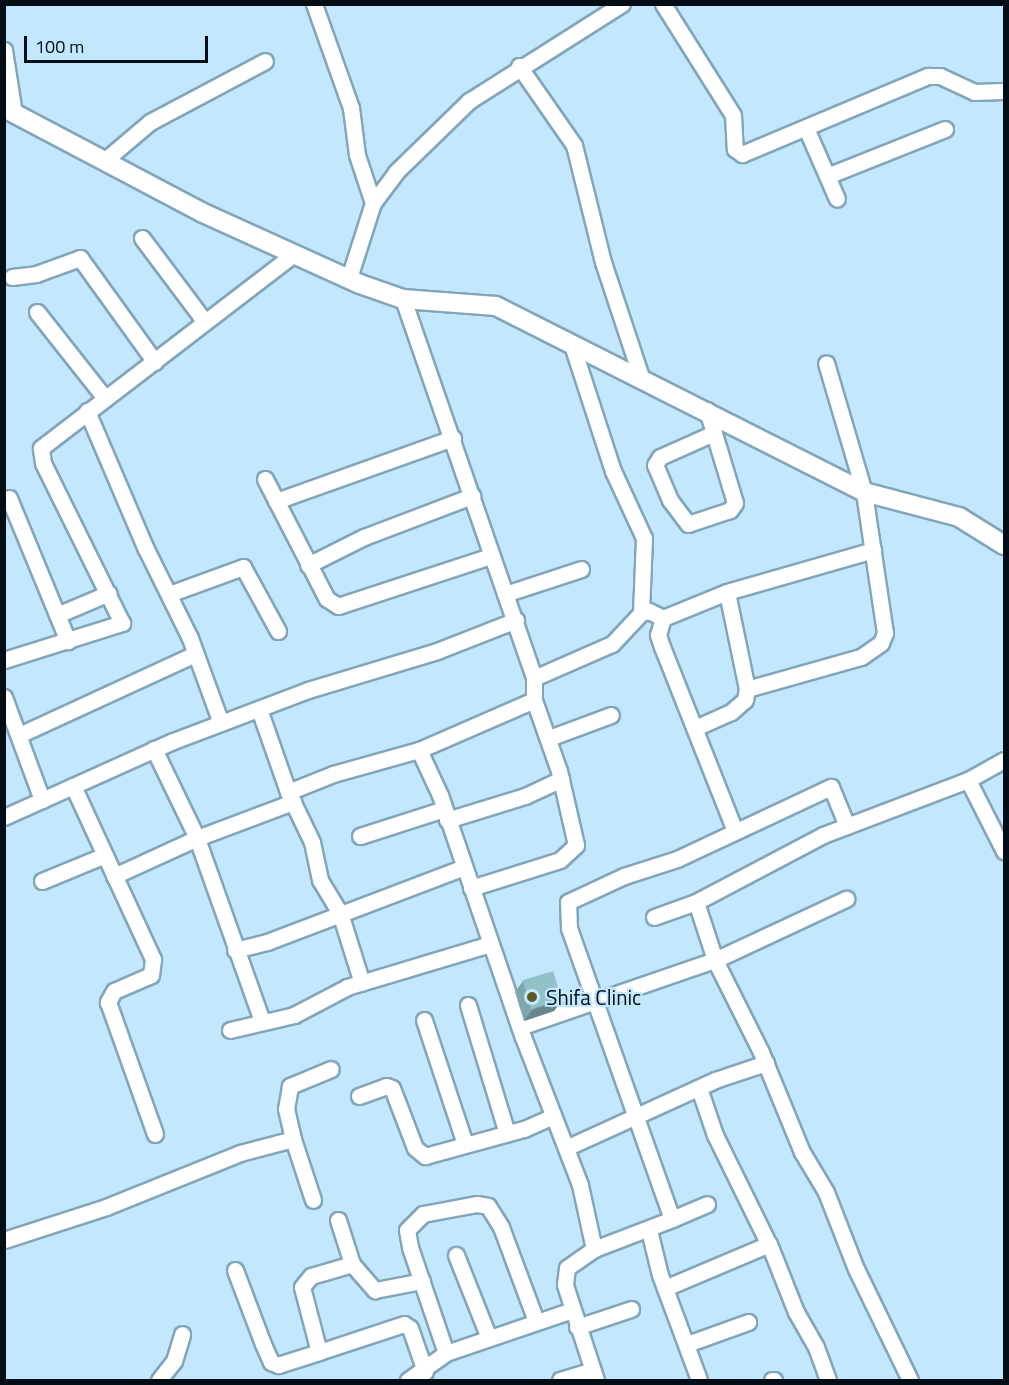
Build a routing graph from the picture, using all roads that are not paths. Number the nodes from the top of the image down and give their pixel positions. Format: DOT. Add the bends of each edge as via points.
graph roads {
  1 [pos="314,4"];
  2 [pos="622,4"];
  3 [pos="663,4"];
  4 [pos="4,50"];
  5 [pos="264,61"];
  6 [pos="519,66"];
  7 [pos="1005,91"];
  8 [pos="9,114"];
  9 [pos="806,128"];
  10 [pos="945,129"];
  11 [pos="104,161"];
  12 [pos="826,176"];
  13 [pos="837,199"];
  14 [pos="373,203"];
  15 [pos="142,238"];
  16 [pos="294,254"];
  17 [pos="12,277"];
  18 [pos="349,278"];
  19 [pos="403,299"];
  20 [pos="38,312"];
  21 [pos="205,322"];
  22 [pos="572,345"];
  23 [pos="155,362"];
  24 [pos="826,363"];
  25 [pos="641,377"];
  26 [pos="105,398"];
  27 [pos="707,410"];
  28 [pos="87,411"];
  29 [pos="714,434"];
  30 [pos="453,438"];
  31 [pos="265,479"];
  32 [pos="864,492"];
  33 [pos="472,496"];
  34 [pos="9,498"];
  35 [pos="276,501"];
  36 [pos="1005,545"];
  37 [pos="873,550"];
  38 [pos="491,556"];
  39 [pos="308,565"];
  40 [pos="581,568"];
  41 [pos="727,592"];
  42 [pos="108,593"];
  43 [pos="169,594"];
  44 [pos="505,594"];
  45 [pos="641,613"];
  46 [pos="57,615"];
  47 [pos="663,618"];
  48 [pos="516,620"];
  49 [pos="278,631"];
  50 [pos="68,640"];
  51 [pos="195,654"];
  52 [pos="4,660"];
  53 [pos="534,678"];
  54 [pos="747,689"];
  55 [pos="4,697"];
  56 [pos="534,700"];
  57 [pos="259,709"];
  58 [pos="611,715"];
  59 [pos="221,723"];
  60 [pos="695,728"];
  61 [pos="19,735"];
  62 [pos="549,738"];
  63 [pos="154,749"];
  64 [pos="419,750"];
  65 [pos="1005,760"];
  66 [pos="561,779"];
  67 [pos="968,780"];
  68 [pos="73,786"];
  69 [pos="291,797"];
  70 [pos="42,800"];
  71 [pos="445,814"];
  72 [pos="4,817"];
  73 [pos="847,826"];
  74 [pos="735,831"];
  75 [pos="360,836"];
  76 [pos="197,838"];
  77 [pos="1005,850"];
  78 [pos="105,855"];
  79 [pos="462,868"];
  80 [pos="114,876"];
  81 [pos="42,881"];
  82 [pos="471,888"];
  83 [pos="846,900"];
  84 [pos="696,902"];
  85 [pos="340,913"];
  86 [pos="654,917"];
  87 [pos="490,944"];
  88 [pos="235,950"];
  89 [pos="715,960"];
  90 [pos="362,983"];
  91 [pos="594,1002"];
  92 [pos="468,1005"];
  93 [pos="424,1020"];
  94 [pos="262,1021"];
  95 [pos="520,1027"];
  96 [pos="230,1030"];
  97 [pos="766,1063"];
  98 [pos="331,1069"];
  99 [pos="699,1088"];
  100 [pos="359,1096"];
  101 [pos="553,1116"];
  102 [pos="636,1120"];
  103 [pos="507,1133"];
  104 [pos="155,1134"];
  105 [pos="293,1139"];
  106 [pos="465,1144"];
  107 [pos="568,1148"];
  108 [pos="313,1200"];
  109 [pos="707,1204"];
  110 [pos="672,1219"];
  111 [pos="338,1220"];
  112 [pos="649,1230"];
  113 [pos="4,1240"];
  114 [pos="769,1244"];
  115 [pos="594,1249"];
  116 [pos="456,1255"];
  117 [pos="352,1264"];
  118 [pos="235,1270"];
  119 [pos="422,1281"];
  120 [pos="665,1288"];
  121 [pos="631,1309"];
  122 [pos="572,1311"];
  123 [pos="536,1321"];
  124 [pos="748,1322"];
  125 [pos="577,1327"];
  126 [pos="182,1334"];
  127 [pos="489,1338"];
  128 [pos="687,1344"];
  129 [pos="319,1352"];
  130 [pos="447,1353"];
  131 [pos="425,1371"];
  132 [pos="594,1375"];
  133 [pos="159,1380"];
  134 [pos="408,1380"];
  135 [pos="560,1380"];
  136 [pos="699,1380"];
  137 [pos="828,1380"];
  138 [pos="910,1380"];
  1 -- 14 [label="street" via="351,108 357,154"];
  2 -- 6 [label="street"];
  3 -- 9 [label="street" via="733,115 738,153"];
  4 -- 8 [label="street"];
  5 -- 11 [label="street" via="150,122"];
  6 -- 14 [label="street" via="469,101 441,127 396,172"];
  6 -- 25 [label="street" via="578,154 603,262"];
  7 -- 9 [label="street" via="963,90 940,76 928,76"];
  8 -- 11 [label="street"];
  9 -- 12 [label="street"];
  10 -- 12 [label="street"];
  11 -- 16 [label="street"];
  12 -- 13 [label="street"];
  14 -- 18 [label="street"];
  15 -- 21 [label="street"];
  16 -- 18 [label="street"];
  16 -- 21 [label="street"];
  17 -- 23 [label="street" via="36,274 80,258"];
  18 -- 19 [label="street"];
  19 -- 22 [label="street" via="496,306"];
  19 -- 30 [label="street"];
  20 -- 26 [label="street"];
  21 -- 23 [label="street"];
  22 -- 25 [label="street"];
  22 -- 45 [label="street" via="613,471 644,538"];
  23 -- 26 [label="street"];
  24 -- 32 [label="street"];
  25 -- 27 [label="street"];
  26 -- 28 [label="street"];
  27 -- 29 [label="street"];
  27 -- 32 [label="street"];
  28 -- 42 [label="street" via="44,444 40,456"];
  28 -- 43 [label="street"];
  29 -- 29 [label="street" via="735,503 730,510 688,524 670,500 655,465 660,457"];
  30 -- 33 [label="street"];
  30 -- 35 [label="street"];
  31 -- 35 [label="street"];
  32 -- 36 [label="street" via="959,517"];
  32 -- 37 [label="street"];
  33 -- 38 [label="street"];
  33 -- 39 [label="street" via="364,537"];
  34 -- 46 [label="street"];
  35 -- 39 [label="street"];
  37 -- 41 [label="street"];
  37 -- 54 [label="street" via="885,633 881,643 861,657"];
  38 -- 39 [label="street" via="345,607 327,599"];
  38 -- 44 [label="street"];
  40 -- 44 [label="street"];
  41 -- 47 [label="street"];
  41 -- 54 [label="street"];
  42 -- 46 [label="street"];
  42 -- 50 [label="street" via="122,623"];
  43 -- 49 [label="street" via="243,567"];
  43 -- 51 [label="street"];
  44 -- 48 [label="street"];
  45 -- 47 [label="street" via="649,611"];
  45 -- 53 [label="street" via="612,644"];
  46 -- 50 [label="street"];
  47 -- 60 [label="street" via="658,635"];
  48 -- 53 [label="street"];
  48 -- 57 [label="street"];
  50 -- 52 [label="street"];
  51 -- 59 [label="street"];
  51 -- 61 [label="street"];
  53 -- 56 [label="street"];
  54 -- 60 [label="street" via="741,705"];
  55 -- 61 [label="street"];
  56 -- 62 [label="street"];
  56 -- 64 [label="street"];
  57 -- 59 [label="street"];
  57 -- 69 [label="street"];
  58 -- 62 [label="street"];
  59 -- 63 [label="street"];
  60 -- 74 [label="street"];
  61 -- 70 [label="street"];
  62 -- 66 [label="street"];
  63 -- 68 [label="street"];
  63 -- 76 [label="street"];
  64 -- 69 [label="street" via="333,774"];
  64 -- 71 [label="street"];
  65 -- 67 [label="street"];
  66 -- 71 [label="street" via="525,796"];
  66 -- 82 [label="street" via="576,837 571,854"];
  67 -- 73 [label="street"];
  67 -- 77 [label="street"];
  68 -- 70 [label="street"];
  68 -- 78 [label="street"];
  69 -- 76 [label="street"];
  69 -- 85 [label="street" via="312,842 320,880"];
  70 -- 72 [label="street"];
  71 -- 75 [label="street"];
  71 -- 79 [label="street"];
  73 -- 74 [label="street" via="831,787"];
  73 -- 84 [label="street"];
  74 -- 91 [label="street" via="677,859 624,876 568,902 569,928"];
  76 -- 80 [label="street"];
  76 -- 88 [label="street"];
  78 -- 80 [label="street"];
  78 -- 81 [label="street"];
  79 -- 82 [label="street"];
  79 -- 85 [label="street"];
  80 -- 104 [label="street" via="153,959 150,975 114,991 108,1002"];
  82 -- 87 [label="street"];
  83 -- 89 [label="street"];
  84 -- 86 [label="street"];
  84 -- 89 [label="street"];
  85 -- 88 [label="street"];
  85 -- 90 [label="street"];
  87 -- 90 [label="street"];
  87 -- 95 [label="street"];
  88 -- 94 [label="street"];
  89 -- 91 [label="street"];
  89 -- 97 [label="street"];
  90 -- 94 [label="street" via="294,1014"];
  91 -- 95 [label="street"];
  91 -- 102 [label="street"];
  92 -- 103 [label="street"];
  93 -- 106 [label="street"];
  94 -- 96 [label="street"];
  95 -- 101 [label="street"];
  97 -- 99 [label="street"];
  97 -- 138 [label="street" via="802,1152 826,1192 856,1269"];
  98 -- 105 [label="street" via="290,1086 286,1109"];
  99 -- 102 [label="street"];
  99 -- 114 [label="street" via="715,1135"];
  100 -- 106 [label="street" via="386,1086 392,1088 419,1154 425,1156"];
  101 -- 103 [label="street"];
  101 -- 107 [label="street"];
  102 -- 107 [label="street" via="586,1136"];
  102 -- 110 [label="street"];
  103 -- 106 [label="street"];
  105 -- 108 [label="street"];
  105 -- 113 [label="street" via="240,1153 106,1207"];
  107 -- 115 [label="street"];
  109 -- 110 [label="street"];
  110 -- 112 [label="street"];
  111 -- 117 [label="street"];
  112 -- 115 [label="street"];
  112 -- 120 [label="street"];
  114 -- 120 [label="street"];
  114 -- 137 [label="street" via="779,1278 816,1347"];
  115 -- 122 [label="street" via="567,1268 565,1286"];
  116 -- 127 [label="street"];
  117 -- 119 [label="street" via="375,1290"];
  117 -- 129 [label="street" via="337,1266 304,1281 304,1299"];
  118 -- 129 [label="street" via="271,1362 290,1363"];
  119 -- 123 [label="street" via="407,1230 414,1221 423,1214 477,1204 488,1206 501,1227"];
  119 -- 130 [label="street"];
  120 -- 128 [label="street"];
  121 -- 125 [label="street"];
  122 -- 123 [label="street"];
  122 -- 125 [label="street"];
  123 -- 127 [label="street"];
  124 -- 128 [label="street"];
  125 -- 132 [label="street"];
  126 -- 133 [label="street" via="174,1361"];
  127 -- 130 [label="street"];
  128 -- 136 [label="street"];
  129 -- 131 [label="street" via="404,1324"];
  130 -- 131 [label="street"];
  131 -- 134 [label="street"];
  132 -- 135 [label="street"];
}
